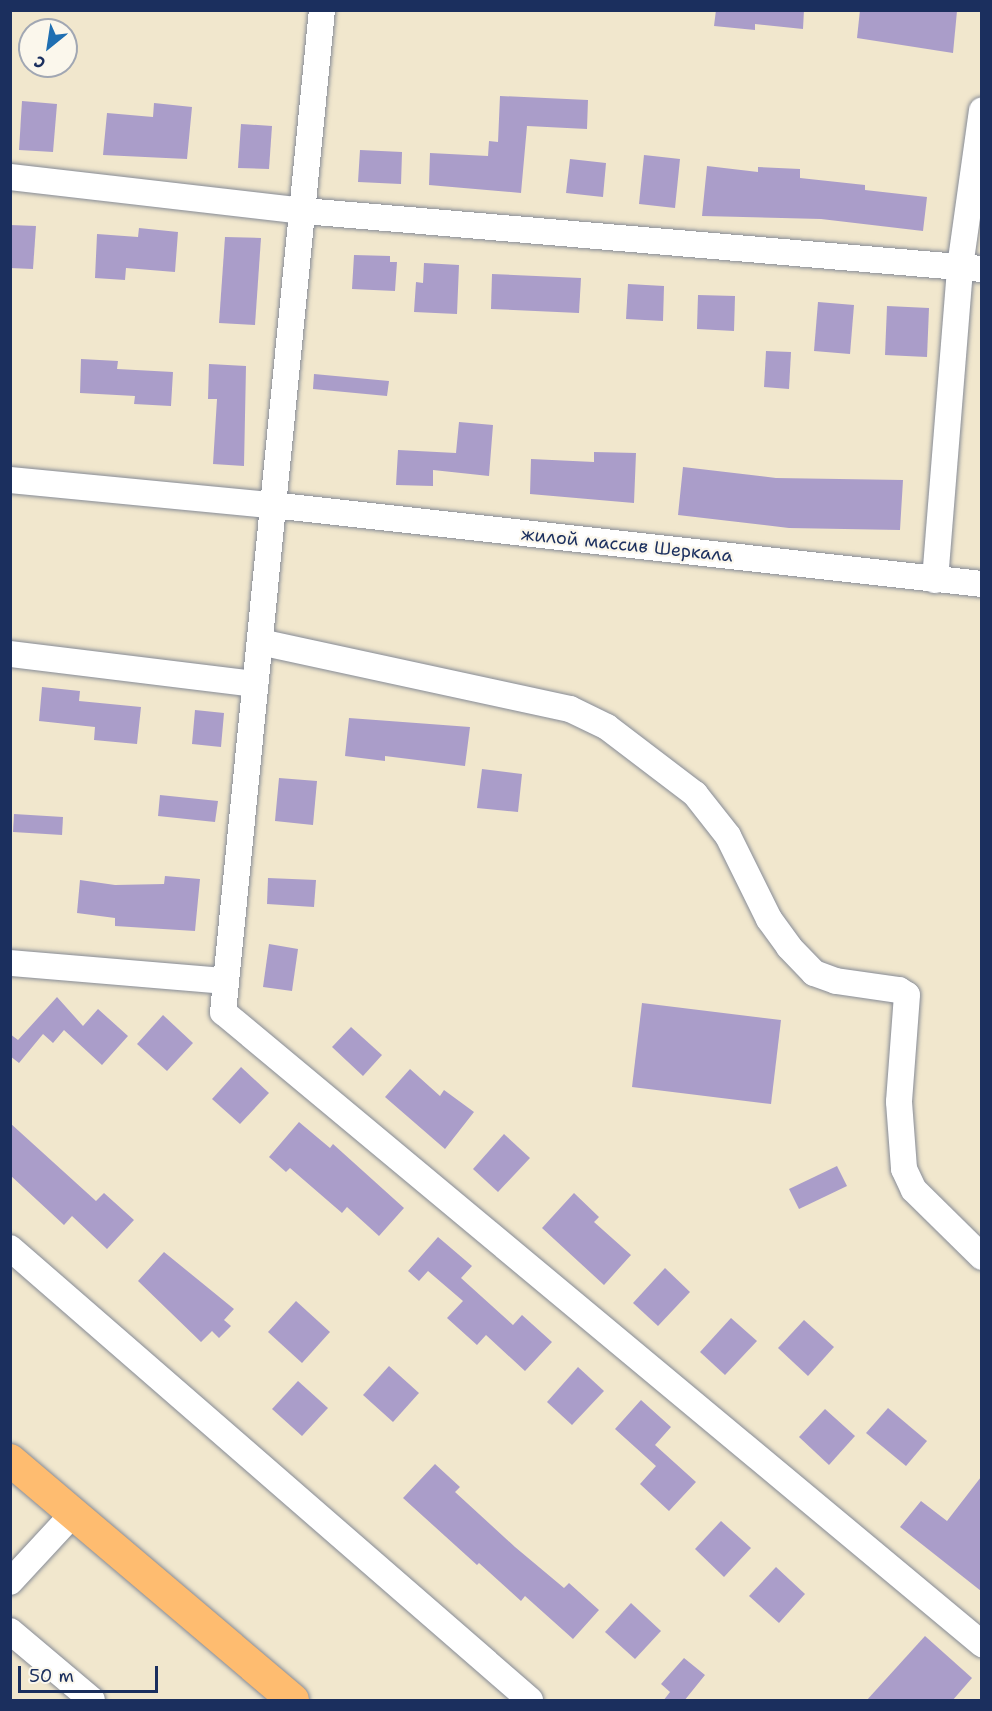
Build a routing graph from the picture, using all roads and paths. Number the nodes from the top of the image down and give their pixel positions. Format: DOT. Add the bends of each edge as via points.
graph roads {
  1 [pos="322,10"];
  2 [pos="981,111"];
  3 [pos="10,177"];
  4 [pos="304,211"];
  5 [pos="971,268"];
  6 [pos="10,480"];
  7 [pos="272,505"];
  8 [pos="935,580"];
  9 [pos="981,584"];
  10 [pos="260,642"];
  11 [pos="10,654"];
  12 [pos="255,684"];
  13 [pos="10,963"];
  14 [pos="225,981"];
  15 [pos="10,1248"];
  16 [pos="981,1257"];
  17 [pos="10,1460"];
  18 [pos="73,1514"];
  19 [pos="10,1582"];
  20 [pos="10,1631"];
  21 [pos="981,1644"];
  22 [pos="92,1701"];
  23 [pos="293,1701"];
  24 [pos="530,1701"];
  1 -- 4 [label="street"];
  2 -- 5 [label="street"];
  3 -- 4 [label="street"];
  4 -- 5 [label="street"];
  4 -- 7 [label="street"];
  5 -- 8 [label="street"];
  6 -- 7 [label="street, жилой массив Шеркала"];
  7 -- 8 [label="street, жилой массив Шеркала"];
  7 -- 10 [label="street"];
  8 -- 9 [label="street, жилой массив Шеркала"];
  10 -- 12 [label="street"];
  10 -- 16 [label="street" via="570,709 607,727 695,794 728,836 769,919 789,948 814,973 836,981 899,990 907,995 899,1102 904,1169 914,1190"];
  11 -- 12 [label="street"];
  12 -- 14 [label="street"];
  13 -- 14 [label="street"];
  14 -- 21 [label="street" via="222,1012"];
  15 -- 24 [label="street"];
  17 -- 18 [label="main road"];
  18 -- 19 [label="street"];
  18 -- 23 [label="main road"];
  20 -- 22 [label="street"];
}
